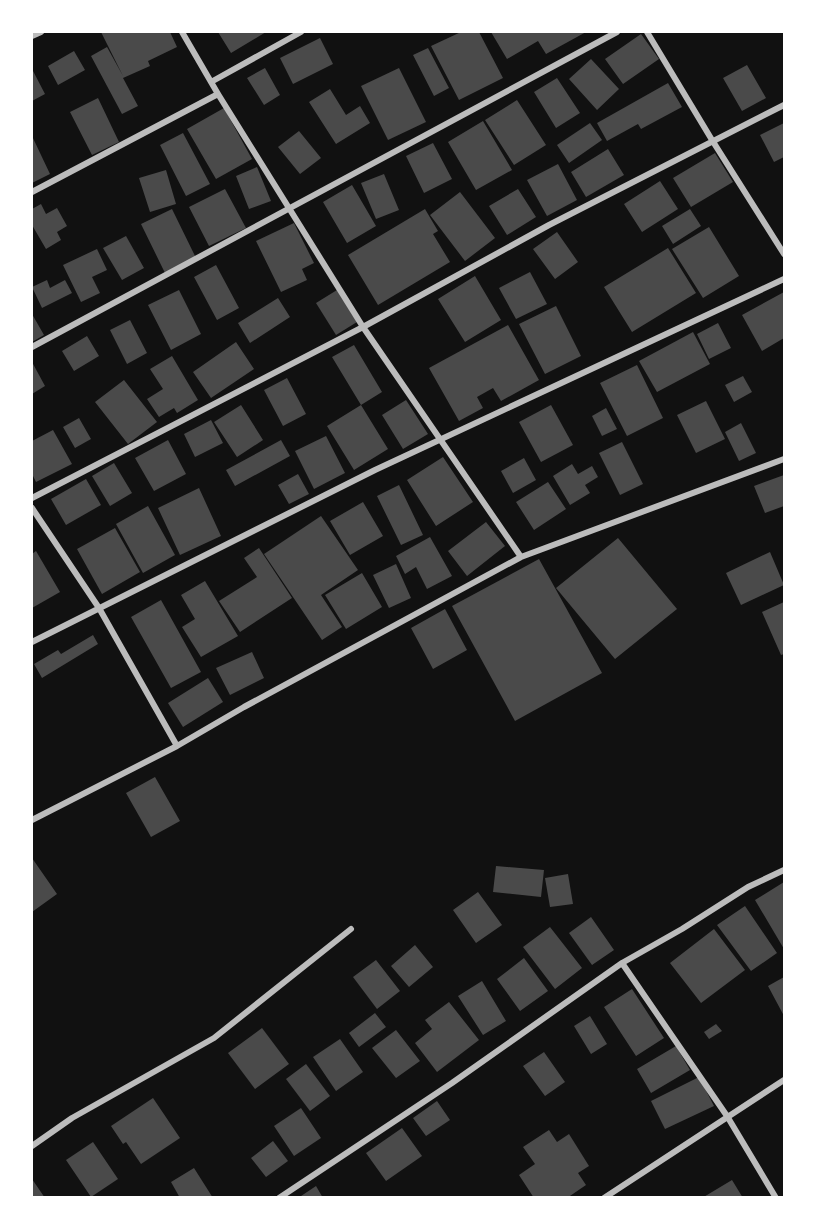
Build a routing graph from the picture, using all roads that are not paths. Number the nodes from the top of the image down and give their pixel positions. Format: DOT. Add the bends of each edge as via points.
graph roads {
  1 [pos="41,32"];
  2 [pos="182,32"];
  3 [pos="301,32"];
  4 [pos="617,32"];
  5 [pos="647,32"];
  6 [pos="32,36"];
  7 [pos="210,82"];
  8 [pos="218,94"];
  9 [pos="784,105"];
  10 [pos="712,140"];
  11 [pos="32,192"];
  12 [pos="289,209"];
  13 [pos="784,254"];
  14 [pos="784,279"];
  15 [pos="363,327"];
  16 [pos="32,347"];
  17 [pos="439,440"];
  18 [pos="784,459"];
  19 [pos="32,498"];
  20 [pos="32,508"];
  21 [pos="521,556"];
  22 [pos="99,608"];
  23 [pos="32,642"];
  24 [pos="177,746"];
  25 [pos="32,820"];
  26 [pos="784,870"];
  27 [pos="351,929"];
  28 [pos="622,963"];
  29 [pos="784,1080"];
  30 [pos="727,1116"];
  31 [pos="32,1146"];
  32 [pos="279,1197"];
  33 [pos="604,1197"];
  34 [pos="776,1197"];
  1 -- 6 [label="street"];
  2 -- 7 [label="street"];
  3 -- 7 [label="street"];
  4 -- 12 [label="street"];
  5 -- 10 [label="street"];
  7 -- 8 [label="street"];
  8 -- 11 [label="street"];
  8 -- 12 [label="street"];
  9 -- 10 [label="street"];
  10 -- 13 [label="street"];
  10 -- 15 [label="street"];
  12 -- 15 [label="street"];
  12 -- 16 [label="street"];
  14 -- 17 [label="street"];
  15 -- 17 [label="street"];
  15 -- 19 [label="street"];
  17 -- 21 [label="street"];
  17 -- 22 [label="street"];
  18 -- 21 [label="street"];
  20 -- 22 [label="street"];
  21 -- 24 [label="street"];
  22 -- 23 [label="street"];
  22 -- 24 [label="street"];
  24 -- 25 [label="street"];
  26 -- 28 [label="street" via="748,887"];
  27 -- 31 [label="street" via="214,1038 72,1118"];
  28 -- 30 [label="street"];
  28 -- 32 [label="street" via="452,1083"];
  29 -- 30 [label="street"];
  30 -- 33 [label="street"];
  30 -- 34 [label="street"];
}
